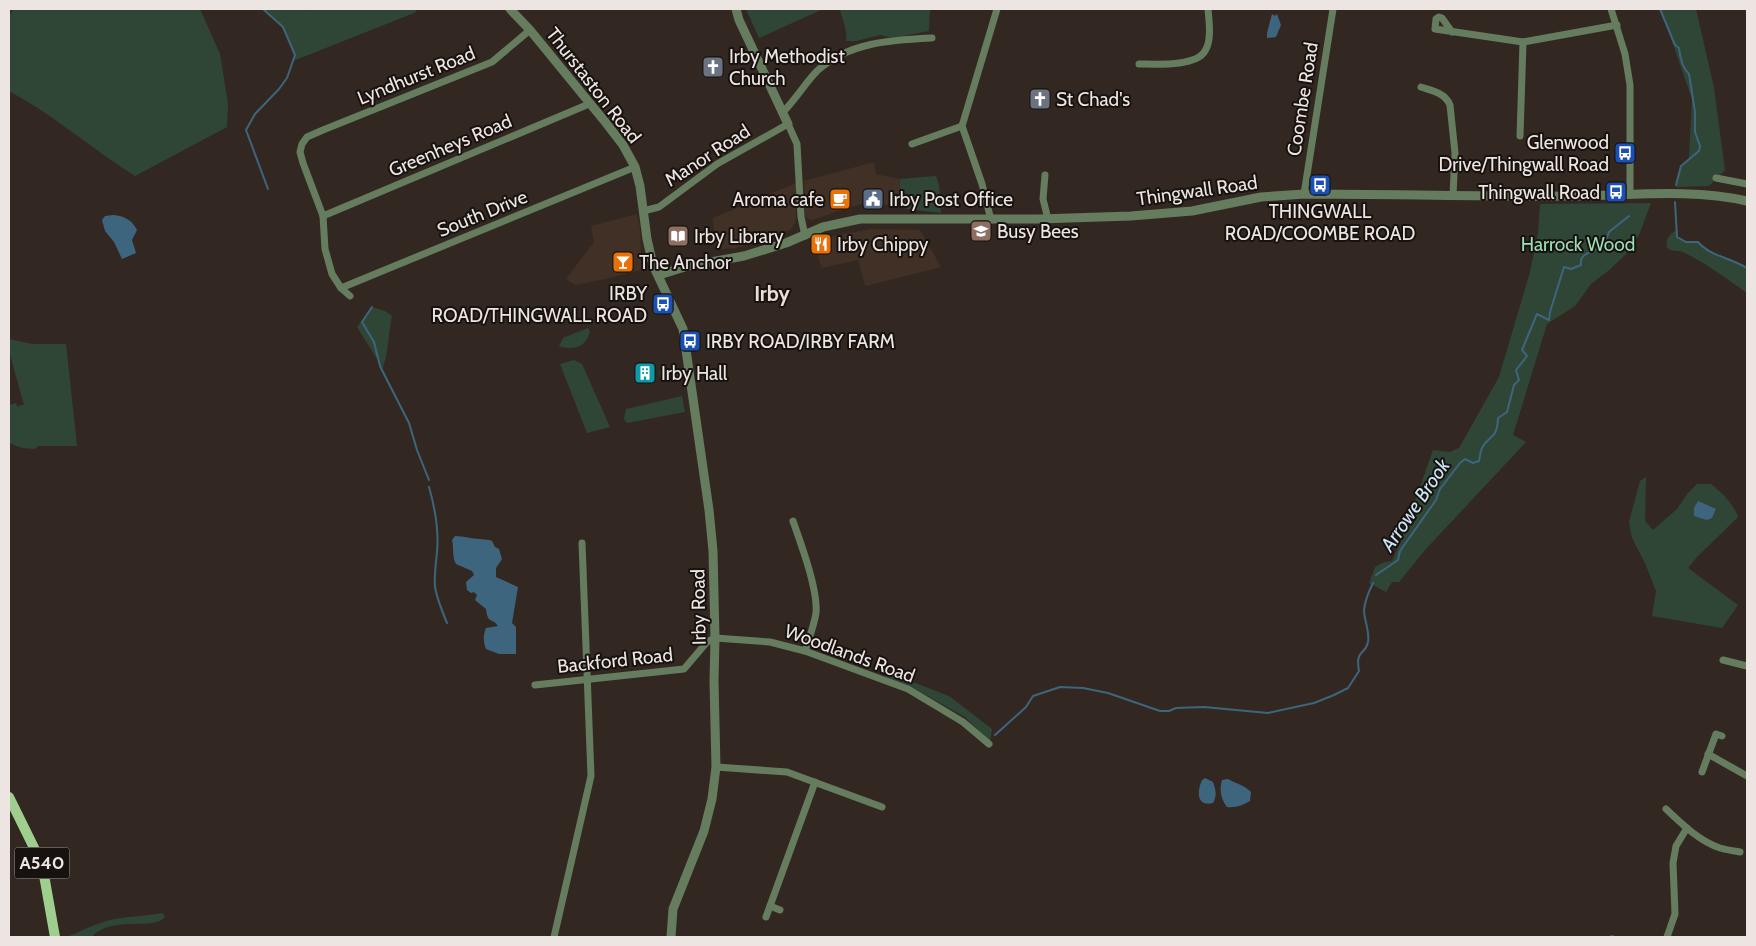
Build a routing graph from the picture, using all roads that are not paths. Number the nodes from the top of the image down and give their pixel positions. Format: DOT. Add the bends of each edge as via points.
graph roads {
  1 [pos="510,9"];
  2 [pos="736,9"];
  3 [pos="997,9"];
  4 [pos="1208,9"];
  5 [pos="1332,9"];
  6 [pos="1611,9"];
  7 [pos="1616,25"];
  8 [pos="530,30"];
  9 [pos="1452,32"];
  10 [pos="932,38"];
  11 [pos="1522,42"];
  12 [pos="1139,64"];
  13 [pos="1421,87"];
  14 [pos="589,104"];
  15 [pos="783,112"];
  16 [pos="788,124"];
  17 [pos="962,126"];
  18 [pos="1520,136"];
  19 [pos="912,144"];
  20 [pos="635,167"];
  21 [pos="1045,175"];
  22 [pos="1716,178"];
  23 [pos="1747,184"];
  24 [pos="1304,194"];
  25 [pos="1453,195"];
  26 [pos="1630,195"];
  27 [pos="1747,201"];
  28 [pos="643,211"];
  29 [pos="323,216"];
  30 [pos="1048,219"];
  31 [pos="991,220"];
  32 [pos="805,236"];
  33 [pos="658,275"];
  34 [pos="341,288"];
  35 [pos="350,296"];
  36 [pos="793,521"];
  37 [pos="582,543"];
  38 [pos="715,638"];
  39 [pos="805,651"];
  40 [pos="1723,660"];
  41 [pos="1747,666"];
  42 [pos="586,680"];
  43 [pos="535,685"];
  44 [pos="1722,736"];
  45 [pos="989,744"];
  46 [pos="1708,754"];
  47 [pos="716,767"];
  48 [pos="1702,772"];
  49 [pos="1747,776"];
  50 [pos="815,782"];
  51 [pos="9,796"];
  52 [pos="882,807"];
  53 [pos="1666,809"];
  54 [pos="1687,828"];
  55 [pos="1740,852"];
  56 [pos="770,906"];
  57 [pos="780,910"];
  58 [pos="766,917"];
  59 [pos="55,937"];
  60 [pos="554,937"];
  61 [pos="671,937"];
  62 [pos="1667,937"];
  1 -- 8 [label="street, Thurstaston Road"];
  2 -- 15 [label="street"];
  3 -- 17 [label="street"];
  4 -- 12 [label="street" via="1209,38 1201,56 1189,62"];
  5 -- 24 [label="street, Coombe Road"];
  6 -- 7 [label="street"];
  7 -- 11 [label="street"];
  7 -- 26 [label="street" via="1630,85"];
  8 -- 14 [label="street, Thurstaston Road"];
  8 -- 29 [label="street, Lyndhurst Road" via="492,62 307,137 300,152 302,163"];
  9 -- 11 [label="street"];
  10 -- 15 [label="street" via="847,50 816,72"];
  11 -- 18 [label="street"];
  13 -- 25 [label="street" via="1443,95 1450,106 1455,153"];
  14 -- 20 [label="street, Thurstaston Road" via="623,146"];
  14 -- 29 [label="street, Greenheys Road"];
  15 -- 16 [label="street"];
  16 -- 28 [label="street, Manor Road" via="717,164 659,207"];
  16 -- 32 [label="street" via="797,144"];
  17 -- 19 [label="street"];
  17 -- 31 [label="street"];
  20 -- 28 [label="street, Thurstaston Road"];
  20 -- 34 [label="street, South Drive"];
  21 -- 30 [label="street" via="1043,199"];
  22 -- 23 [label="street"];
  24 -- 25 [label="street, Thingwall Road"];
  24 -- 30 [label="street, Thingwall Road" via="1261,197 1192,211"];
  25 -- 26 [label="street, Thingwall Road"];
  26 -- 27 [label="street, Thingwall Road" via="1700,193"];
  28 -- 33 [label="street, Thurstaston Road" via="653,265"];
  29 -- 34 [label="street" via="325,248 332,274"];
  30 -- 31 [label="street, Thingwall Road"];
  31 -- 32 [label="street, Thingwall Road" via="869,218 823,227"];
  32 -- 33 [label="street, Thingwall Road" via="744,256"];
  33 -- 38 [label="street, Irby Road" via="683,329 689,364 713,551"];
  34 -- 35 [label="street"];
  36 -- 39 [label="street" via="806,558 816,610"];
  37 -- 42 [label="street"];
  38 -- 39 [label="street, Woodlands Road" via="770,642"];
  38 -- 42 [label="street, Backford Road" via="707,642 684,669"];
  38 -- 47 [label="street, Irby Road"];
  39 -- 45 [label="street, Woodlands Road" via="908,688 963,722"];
  40 -- 41 [label="street"];
  42 -- 43 [label="street, Backford Road"];
  42 -- 60 [label="street" via="591,776"];
  44 -- 46 [label="street" via="1716,734"];
  46 -- 48 [label="street"];
  46 -- 49 [label="street"];
  47 -- 50 [label="street" via="787,772"];
  47 -- 61 [label="street, Irby Road" via="704,831 673,909"];
  50 -- 52 [label="street"];
  50 -- 56 [label="street"];
  51 -- 59 [label="main road, A540" via="42,864"];
  53 -- 54 [label="street"];
  54 -- 55 [label="street" via="1713,845"];
  54 -- 62 [label="street" via="1676,846 1673,864 1675,914"];
  56 -- 57 [label="street"];
  56 -- 58 [label="street"];
}
